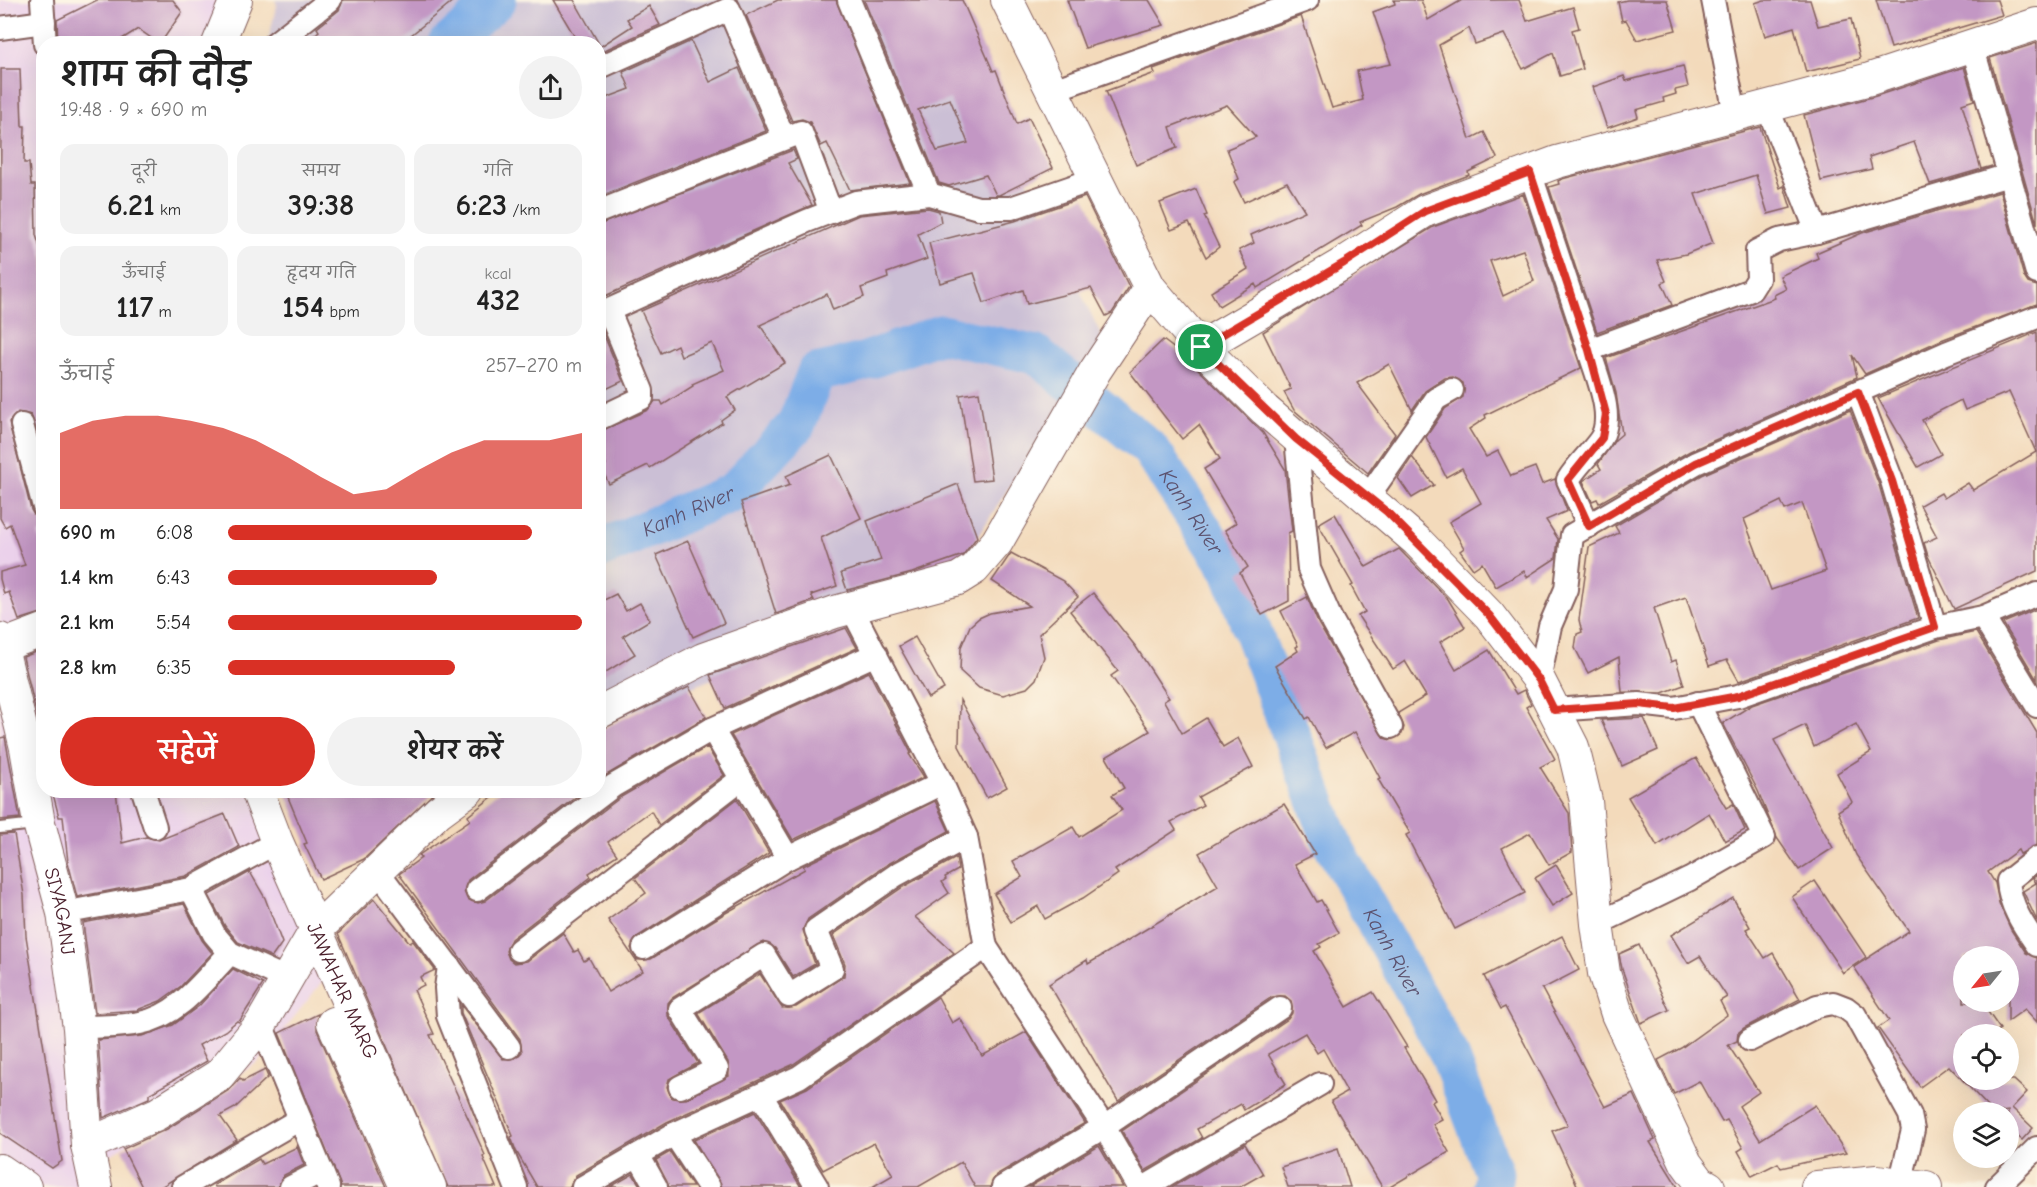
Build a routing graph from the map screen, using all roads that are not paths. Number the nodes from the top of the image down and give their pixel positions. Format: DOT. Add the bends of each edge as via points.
graph roads {
  1 [pos="236,0"];
  2 [pos="330,0"];
  3 [pos="849,0"];
  4 [pos="1007,0"];
  5 [pos="1307,0"];
  6 [pos="1713,0"];
  7 [pos="44,22"];
  8 [pos="2037,24"];
  9 [pos="0,28"];
  10 [pos="221,36"];
  11 [pos="284,36"];
  12 [pos="1972,45"];
  13 [pos="606,64"];
  14 [pos="1053,90"];
  15 [pos="1767,106"];
  16 [pos="1736,114"];
  17 [pos="784,138"];
  18 [pos="1530,172"];
  19 [pos="2009,175"];
  20 [pos="1098,178"];
  21 [pos="929,194"];
  22 [pos="606,209"];
  23 [pos="831,212"];
  24 [pos="1817,232"];
  25 [pos="2037,273"];
  26 [pos="1150,288"];
  27 [pos="606,312"];
  28 [pos="606,317"];
  29 [pos="2037,317"];
  30 [pos="1201,347"];
  31 [pos="1589,350"];
  32 [pos="1452,390"];
  33 [pos="1858,392"];
  34 [pos="606,415"];
  35 [pos="22,425"];
  36 [pos="1296,439"];
  37 [pos="36,477"];
  38 [pos="1367,498"];
  39 [pos="1589,526"];
  40 [pos="2037,594"];
  41 [pos="852,609"];
  42 [pos="1983,617"];
  43 [pos="1935,627"];
  44 [pos="36,632"];
  45 [pos="1,643"];
  46 [pos="876,654"];
  47 [pos="1539,680"];
  48 [pos="1698,703"];
  49 [pos="2037,706"];
  50 [pos="606,709"];
  51 [pos="1554,710"];
  52 [pos="1391,727"];
  53 [pos="712,729"];
  54 [pos="741,779"];
  55 [pos="942,783"];
  56 [pos="606,791"];
  57 [pos="146,798"];
  58 [pos="240,798"];
  59 [pos="259,798"];
  60 [pos="457,798"];
  61 [pos="597,798"];
  62 [pos="39,823"];
  63 [pos="155,827"];
  64 [pos="0,828"];
  65 [pos="966,837"];
  66 [pos="268,847"];
  67 [pos="788,858"];
  68 [pos="2037,858"];
  69 [pos="377,870"];
  70 [pos="191,889"];
  71 [pos="477,890"];
  72 [pos="63,913"];
  73 [pos="1597,924"];
  74 [pos="2037,945"];
  75 [pos="986,947"];
  76 [pos="644,948"];
  77 [pos="519,950"];
  78 [pos="230,953"];
  79 [pos="302,955"];
  80 [pos="449,966"];
  81 [pos="1280,1008"];
  82 [pos="261,1024"];
  83 [pos="80,1028"];
  84 [pos="1750,1040"];
  85 [pos="509,1047"];
  86 [pos="1320,1084"];
  87 [pos="680,1087"];
  88 [pos="761,1095"];
  89 [pos="300,1119"];
  90 [pos="1104,1127"];
  91 [pos="674,1134"];
  92 [pos="87,1145"];
  93 [pos="2037,1148"];
  94 [pos="638,1155"];
  95 [pos="325,1179"];
  96 [pos="1701,1185"];
  97 [pos="1913,1186"];
  98 [pos="96,1187"];
  99 [pos="183,1187"];
  100 [pos="291,1187"];
  101 [pos="405,1187"];
  102 [pos="430,1187"];
  103 [pos="516,1187"];
  104 [pos="583,1187"];
  105 [pos="656,1187"];
  106 [pos="709,1187"];
  107 [pos="817,1187"];
  108 [pos="1003,1187"];
  109 [pos="1139,1187"];
  110 [pos="1145,1187"];
  111 [pos="1817,1187"];
  112 [pos="1997,1187"];
  1 -- 10 [label="street"];
  2 -- 11 [label="street"];
  3 -- 21 [label="street"];
  4 -- 14 [label="street"];
  5 -- 14 [label="street"];
  6 -- 16 [label="street"];
  7 -- 9 [label="street"];
  8 -- 12 [label="street"];
  12 -- 15 [label="street" via="1870,79"];
  12 -- 19 [label="street"];
  13 -- 17 [label="street" via="729,9"];
  14 -- 20 [label="street"];
  15 -- 16 [label="street"];
  15 -- 24 [label="street"];
  16 -- 18 [label="street"];
  17 -- 22 [label="street"];
  17 -- 23 [label="street" via="801,132"];
  18 -- 30 [label="street" via="1425,211"];
  18 -- 31 [label="street"];
  19 -- 24 [label="street"];
  19 -- 25 [label="street"];
  20 -- 21 [label="street" via="1011,208 978,208"];
  20 -- 26 [label="street"];
  21 -- 23 [label="street" via="856,202"];
  23 -- 27 [label="street"];
  24 -- 31 [label="street" via="1779,240 1757,251 1758,279 1751,290"];
  26 -- 30 [label="street"];
  26 -- 41 [label="street" via="1095,371 997,542 974,569 958,579"];
  28 -- 34 [label="street" via="642,391 642,398"];
  29 -- 33 [label="street"];
  30 -- 36 [label="street"];
  31 -- 39 [label="street" via="1606,414 1602,438 1568,480"];
  32 -- 38 [label="street" via="1436,399"];
  33 -- 39 [label="street" via="1696,463"];
  33 -- 43 [label="street" via="1892,481"];
  35 -- 37 [label="street"];
  36 -- 38 [label="street"];
  36 -- 52 [label="street" via="1309,569 1330,617"];
  38 -- 47 [label="street" via="1417,541 1489,615"];
  39 -- 47 [label="street" via="1572,535 1566,589 1550,626"];
  40 -- 42 [label="street"];
  41 -- 46 [label="street"];
  41 -- 50 [label="street" via="703,659"];
  42 -- 43 [label="street"];
  42 -- 49 [label="street"];
  43 -- 48 [label="street" via="1738,696"];
  44 -- 45 [label="street"];
  45 -- 62 [label="street, SIYAGANJ"];
  46 -- 53 [label="street"];
  46 -- 55 [label="street"];
  47 -- 51 [label="street"];
  48 -- 51 [label="street" via="1674,708 1639,704"];
  48 -- 73 [label="street" via="1764,837 1690,879"];
  51 -- 73 [label="street" via="1573,747 1586,801"];
  53 -- 54 [label="street"];
  53 -- 56 [label="street"];
  54 -- 67 [label="street"];
  54 -- 77 [label="street"];
  55 -- 65 [label="street"];
  55 -- 67 [label="street"];
  57 -- 63 [label="street"];
  58 -- 66 [label="street"];
  59 -- 66 [label="street, JAWAHAR MARG"];
  60 -- 69 [label="street"];
  61 -- 71 [label="street"];
  62 -- 64 [label="lane"];
  62 -- 72 [label="street, SIYAGANJ"];
  65 -- 75 [label="street"];
  65 -- 87 [label="street" via="896,874 816,930 832,969 789,996 764,955 680,1009 717,1069"];
  66 -- 70 [label="street"];
  66 -- 79 [label="street, JAWAHAR MARG"];
  67 -- 76 [label="street"];
  68 -- 74 [label="street" via="2008,881 2019,919"];
  69 -- 79 [label="street"];
  69 -- 80 [label="street"];
  70 -- 72 [label="street"];
  70 -- 78 [label="street" via="214,934"];
  72 -- 83 [label="street, SIYAGANJ"];
  73 -- 96 [label="street" via="1604,973 1617,1014 1686,1163"];
  75 -- 88 [label="street" via="799,1077"];
  75 -- 90 [label="street"];
  78 -- 79 [label="street"];
  78 -- 83 [label="street" via="188,998 160,1017 140,1023"];
  79 -- 82 [label="street"];
  79 -- 101 [label="street"];
  79 -- 102 [label="street, JAWAHAR MARG"];
  80 -- 85 [label="street"];
  80 -- 103 [label="street" via="448,1016"];
  81 -- 90 [label="street"];
  82 -- 89 [label="street"];
  82 -- 92 [label="street" via="219,1075 157,1114"];
  83 -- 92 [label="street, SIYAGANJ"];
  84 -- 97 [label="street" via="1817,1006 1833,1003 1855,1015 1910,1116"];
  86 -- 110 [label="street"];
  88 -- 91 [label="street"];
  88 -- 107 [label="street"];
  89 -- 95 [label="street"];
  89 -- 99 [label="street"];
  90 -- 108 [label="street"];
  90 -- 109 [label="street"];
  91 -- 94 [label="street"];
  91 -- 106 [label="street"];
  92 -- 98 [label="street, SIYAGANJ"];
  93 -- 112 [label="street"];
  94 -- 104 [label="street"];
  94 -- 105 [label="street"];
  95 -- 100 [label="street"];
  97 -- 111 [label="street" via="1877,1181"];
}
